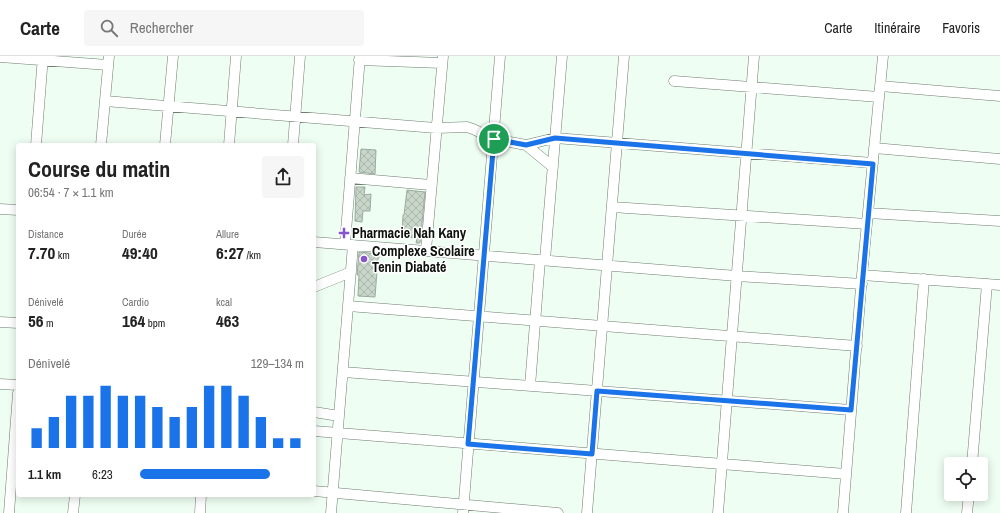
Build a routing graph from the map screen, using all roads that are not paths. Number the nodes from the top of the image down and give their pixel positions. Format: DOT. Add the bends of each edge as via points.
graph roads {
  1 [pos="172,56"];
  2 [pos="236,56"];
  3 [pos="300,56"];
  4 [pos="500,56"];
  5 [pos="562,56"];
  6 [pos="624,56"];
  7 [pos="754,56"];
  8 [pos="883,56"];
  9 [pos="0,57"];
  10 [pos="43,58"];
  11 [pos="360,58"];
  12 [pos="108,60"];
  13 [pos="442,60"];
  14 [pos="674,81"];
  15 [pos="880,86"];
  16 [pos="751,88"];
  17 [pos="1000,96"];
  18 [pos="879,97"];
  19 [pos="105,101"];
  20 [pos="168,106"];
  21 [pos="231,111"];
  22 [pos="295,116"];
  23 [pos="355,121"];
  24 [pos="436,128"];
  25 [pos="555,138"];
  26 [pos="494,139"];
  27 [pos="36,143"];
  28 [pos="101,143"];
  29 [pos="165,143"];
  30 [pos="229,143"];
  31 [pos="293,143"];
  32 [pos="617,143"];
  33 [pos="526,145"];
  34 [pos="874,148"];
  35 [pos="746,153"];
  36 [pos="1000,159"];
  37 [pos="873,164"];
  38 [pos="553,167"];
  39 [pos="350,178"];
  40 [pos="431,185"];
  41 [pos="612,207"];
  42 [pos="0,209"];
  43 [pos="16,210"];
  44 [pos="868,213"];
  45 [pos="741,215"];
  46 [pos="1000,221"];
  47 [pos="867,224"];
  48 [pos="316,242"];
  49 [pos="349,244"];
  50 [pos="426,250"];
  51 [pos="484,255"];
  52 [pos="542,260"];
  53 [pos="607,265"];
  54 [pos="351,272"];
  55 [pos="737,276"];
  56 [pos="862,279"];
  57 [pos="924,279"];
  58 [pos="987,284"];
  59 [pos="1000,285"];
  60 [pos="316,286"];
  61 [pos="348,306"];
  62 [pos="479,316"];
  63 [pos="535,321"];
  64 [pos="0,322"];
  65 [pos="16,323"];
  66 [pos="602,326"];
  67 [pos="732,336"];
  68 [pos="857,346"];
  69 [pos="343,372"];
  70 [pos="473,382"];
  71 [pos="0,384"];
  72 [pos="16,385"];
  73 [pos="530,386"];
  74 [pos="597,391"];
  75 [pos="727,401"];
  76 [pos="851,410"];
  77 [pos="316,412"];
  78 [pos="339,416"];
  79 [pos="16,420"];
  80 [pos="316,431"];
  81 [pos="338,433"];
  82 [pos="468,444"];
  83 [pos="592,454"];
  84 [pos="973,457"];
  85 [pos="722,464"];
  86 [pos="846,474"];
  87 [pos="316,492"];
  88 [pos="332,493"];
  89 [pos="76,497"];
  90 [pos="202,497"];
  91 [pos="968,501"];
  92 [pos="463,509"];
  93 [pos="9,513"];
  94 [pos="72,513"];
  95 [pos="200,513"];
  96 [pos="331,513"];
  97 [pos="558,513"];
  98 [pos="587,513"];
  99 [pos="718,513"];
  100 [pos="843,513"];
  101 [pos="906,513"];
  102 [pos="967,513"];
  1 -- 20 [label="street"];
  2 -- 21 [label="street"];
  3 -- 22 [label="street"];
  4 -- 26 [label="street"];
  5 -- 25 [label="street"];
  6 -- 32 [label="street"];
  7 -- 16 [label="street"];
  8 -- 15 [label="street"];
  9 -- 10 [label="street"];
  10 -- 12 [label="street"];
  10 -- 27 [label="street"];
  11 -- 13 [label="street"];
  11 -- 23 [label="street"];
  12 -- 19 [label="street"];
  13 -- 24 [label="street"];
  14 -- 16 [label="street"];
  15 -- 17 [label="street"];
  15 -- 18 [label="street"];
  16 -- 18 [label="street"];
  16 -- 35 [label="street"];
  18 -- 34 [label="street"];
  19 -- 20 [label="street"];
  19 -- 28 [label="street"];
  20 -- 21 [label="street"];
  20 -- 29 [label="street"];
  21 -- 22 [label="street"];
  21 -- 30 [label="street"];
  22 -- 23 [label="street"];
  22 -- 31 [label="street"];
  23 -- 24 [label="street"];
  23 -- 39 [label="street"];
  24 -- 26 [label="street" via="467,127"];
  24 -- 40 [label="street"];
  25 -- 32 [label="street"];
  25 -- 33 [label="street"];
  25 -- 38 [label="street"];
  26 -- 33 [label="street"];
  26 -- 51 [label="street"];
  32 -- 35 [label="street"];
  32 -- 41 [label="street"];
  33 -- 38 [label="street"];
  34 -- 36 [label="street"];
  34 -- 37 [label="street"];
  35 -- 37 [label="street"];
  35 -- 45 [label="street"];
  37 -- 44 [label="street"];
  38 -- 52 [label="street"];
  39 -- 40 [label="street"];
  39 -- 49 [label="street"];
  40 -- 50 [label="street"];
  41 -- 45 [label="street"];
  41 -- 53 [label="street"];
  42 -- 43 [label="street"];
  44 -- 46 [label="street"];
  44 -- 47 [label="street"];
  45 -- 47 [label="street"];
  45 -- 55 [label="street"];
  47 -- 56 [label="street"];
  48 -- 49 [label="street"];
  49 -- 50 [label="street"];
  49 -- 54 [label="street"];
  50 -- 51 [label="street"];
  51 -- 52 [label="street"];
  51 -- 62 [label="street"];
  52 -- 53 [label="street"];
  52 -- 63 [label="street"];
  53 -- 55 [label="street"];
  53 -- 66 [label="street"];
  54 -- 60 [label="street"];
  54 -- 61 [label="street"];
  55 -- 56 [label="street"];
  55 -- 67 [label="street"];
  56 -- 57 [label="street"];
  56 -- 68 [label="street"];
  57 -- 58 [label="street"];
  57 -- 101 [label="street"];
  58 -- 59 [label="street"];
  58 -- 84 [label="street"];
  61 -- 62 [label="street"];
  61 -- 69 [label="street"];
  62 -- 63 [label="street"];
  62 -- 70 [label="street"];
  63 -- 66 [label="street"];
  63 -- 73 [label="street"];
  64 -- 65 [label="street"];
  66 -- 67 [label="street"];
  66 -- 74 [label="street"];
  67 -- 68 [label="street"];
  67 -- 75 [label="street"];
  68 -- 76 [label="street"];
  69 -- 70 [label="street"];
  69 -- 78 [label="street"];
  70 -- 73 [label="street"];
  70 -- 82 [label="street"];
  71 -- 72 [label="street"];
  73 -- 74 [label="street"];
  74 -- 75 [label="street"];
  74 -- 83 [label="street"];
  75 -- 76 [label="street"];
  75 -- 85 [label="street"];
  76 -- 86 [label="street"];
  77 -- 78 [label="street"];
  78 -- 81 [label="street"];
  79 -- 93 [label="street"];
  80 -- 81 [label="street"];
  81 -- 82 [label="street"];
  81 -- 88 [label="street"];
  82 -- 83 [label="street"];
  82 -- 92 [label="street"];
  83 -- 85 [label="street"];
  83 -- 98 [label="street"];
  85 -- 86 [label="street"];
  85 -- 99 [label="street"];
  86 -- 100 [label="street"];
  87 -- 88 [label="street"];
  88 -- 92 [label="street"];
  88 -- 96 [label="street"];
  89 -- 94 [label="street"];
  90 -- 95 [label="street"];
  91 -- 102 [label="street"];
  92 -- 97 [label="street"];
}
